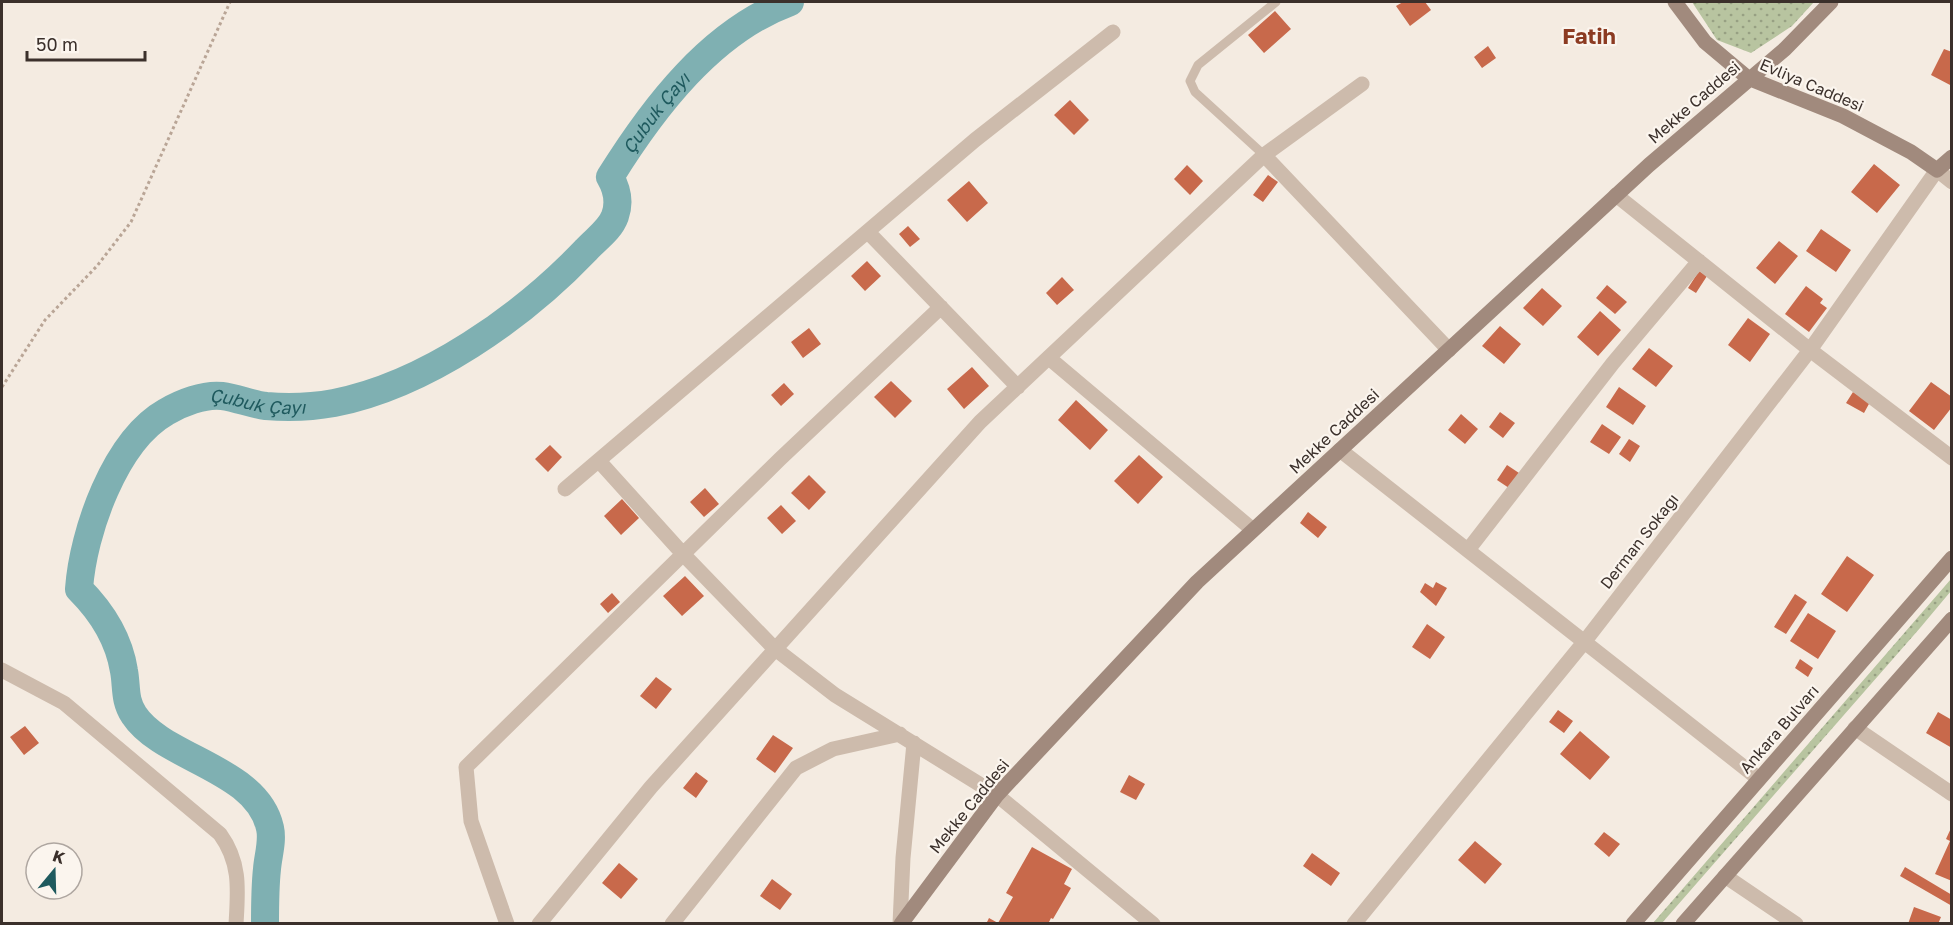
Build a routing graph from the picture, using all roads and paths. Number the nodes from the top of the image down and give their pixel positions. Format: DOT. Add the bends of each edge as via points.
graph roads {
  1 [pos="230,2"];
  2 [pos="1276,2"];
  3 [pos="1675,2"];
  4 [pos="1831,2"];
  5 [pos="1113,32"];
  6 [pos="1748,78"];
  7 [pos="1362,84"];
  8 [pos="1264,155"];
  9 [pos="1952,157"];
  10 [pos="1937,170"];
  11 [pos="1952,182"];
  12 [pos="1617,195"];
  13 [pos="868,232"];
  14 [pos="1699,261"];
  15 [pos="941,307"];
  16 [pos="1449,350"];
  17 [pos="1810,350"];
  18 [pos="1049,358"];
  19 [pos="2,387"];
  20 [pos="1018,387"];
  21 [pos="1340,450"];
  22 [pos="1952,458"];
  23 [pos="598,461"];
  24 [pos="565,489"];
  25 [pos="1253,530"];
  26 [pos="1468,550"];
  27 [pos="683,554"];
  28 [pos="1952,558"];
  29 [pos="1952,619"];
  30 [pos="1585,641"];
  31 [pos="774,648"];
  32 [pos="2,670"];
  33 [pos="1855,728"];
  34 [pos="900,735"];
  35 [pos="914,743"];
  36 [pos="1759,779"];
  37 [pos="1952,794"];
  38 [pos="997,795"];
  39 [pos="1725,876"];
  40 [pos="236,924"];
  41 [pos="507,924"];
  42 [pos="539,924"];
  43 [pos="672,924"];
  44 [pos="901,924"];
  45 [pos="1153,924"];
  46 [pos="1354,924"];
  47 [pos="1633,924"];
  48 [pos="1683,924"];
  49 [pos="1796,924"];
  1 -- 19 [label="path" via="131,222 97,266 45,320"];
  2 -- 8 [label="lane" via="1198,65 1190,81 1195,92"];
  3 -- 6 [label="street, Evliya Caddesi" via="1706,42"];
  4 -- 6 [label="street, Mekke Caddesi" via="1785,49"];
  5 -- 13 [label="street" via="975,140"];
  6 -- 10 [label="street, Evliya Caddesi" via="1844,116"];
  6 -- 12 [label="street, Mekke Caddesi"];
  7 -- 8 [label="street"];
  8 -- 16 [label="street"];
  8 -- 18 [label="street"];
  9 -- 10 [label="street"];
  10 -- 11 [label="street"];
  10 -- 17 [label="street, Derman Sokağı"];
  12 -- 14 [label="street"];
  12 -- 16 [label="street, Mekke Caddesi"];
  13 -- 15 [label="street"];
  13 -- 23 [label="street"];
  14 -- 17 [label="street"];
  14 -- 26 [label="street" via="1613,363"];
  15 -- 20 [label="street"];
  15 -- 27 [label="street"];
  16 -- 21 [label="street, Mekke Caddesi"];
  17 -- 22 [label="street"];
  17 -- 30 [label="street, Derman Sokağı"];
  18 -- 20 [label="street"];
  18 -- 25 [label="street"];
  20 -- 31 [label="street" via="981,422"];
  21 -- 25 [label="street, Mekke Caddesi"];
  21 -- 26 [label="street"];
  23 -- 24 [label="street"];
  23 -- 27 [label="street"];
  25 -- 38 [label="street, Mekke Caddesi" via="1197,582"];
  26 -- 30 [label="street"];
  27 -- 31 [label="street"];
  27 -- 41 [label="street" via="466,767 471,821"];
  28 -- 36 [label="street, Ankara Bulvarı"];
  29 -- 33 [label="street"];
  30 -- 36 [label="street"];
  30 -- 46 [label="street, Derman Sokağı"];
  31 -- 34 [label="street" via="835,695"];
  31 -- 42 [label="street" via="651,787"];
  32 -- 40 [label="street" via="64,703 220,834 231,852 238,877"];
  33 -- 37 [label="street"];
  33 -- 39 [label="street"];
  34 -- 35 [label="street"];
  34 -- 43 [label="street" via="833,749 796,768"];
  35 -- 38 [label="street"];
  35 -- 44 [label="street"];
  36 -- 47 [label="street, Ankara Bulvarı"];
  38 -- 44 [label="street, Mekke Caddesi"];
  38 -- 45 [label="street"];
  39 -- 48 [label="street"];
  39 -- 49 [label="street"];
}
